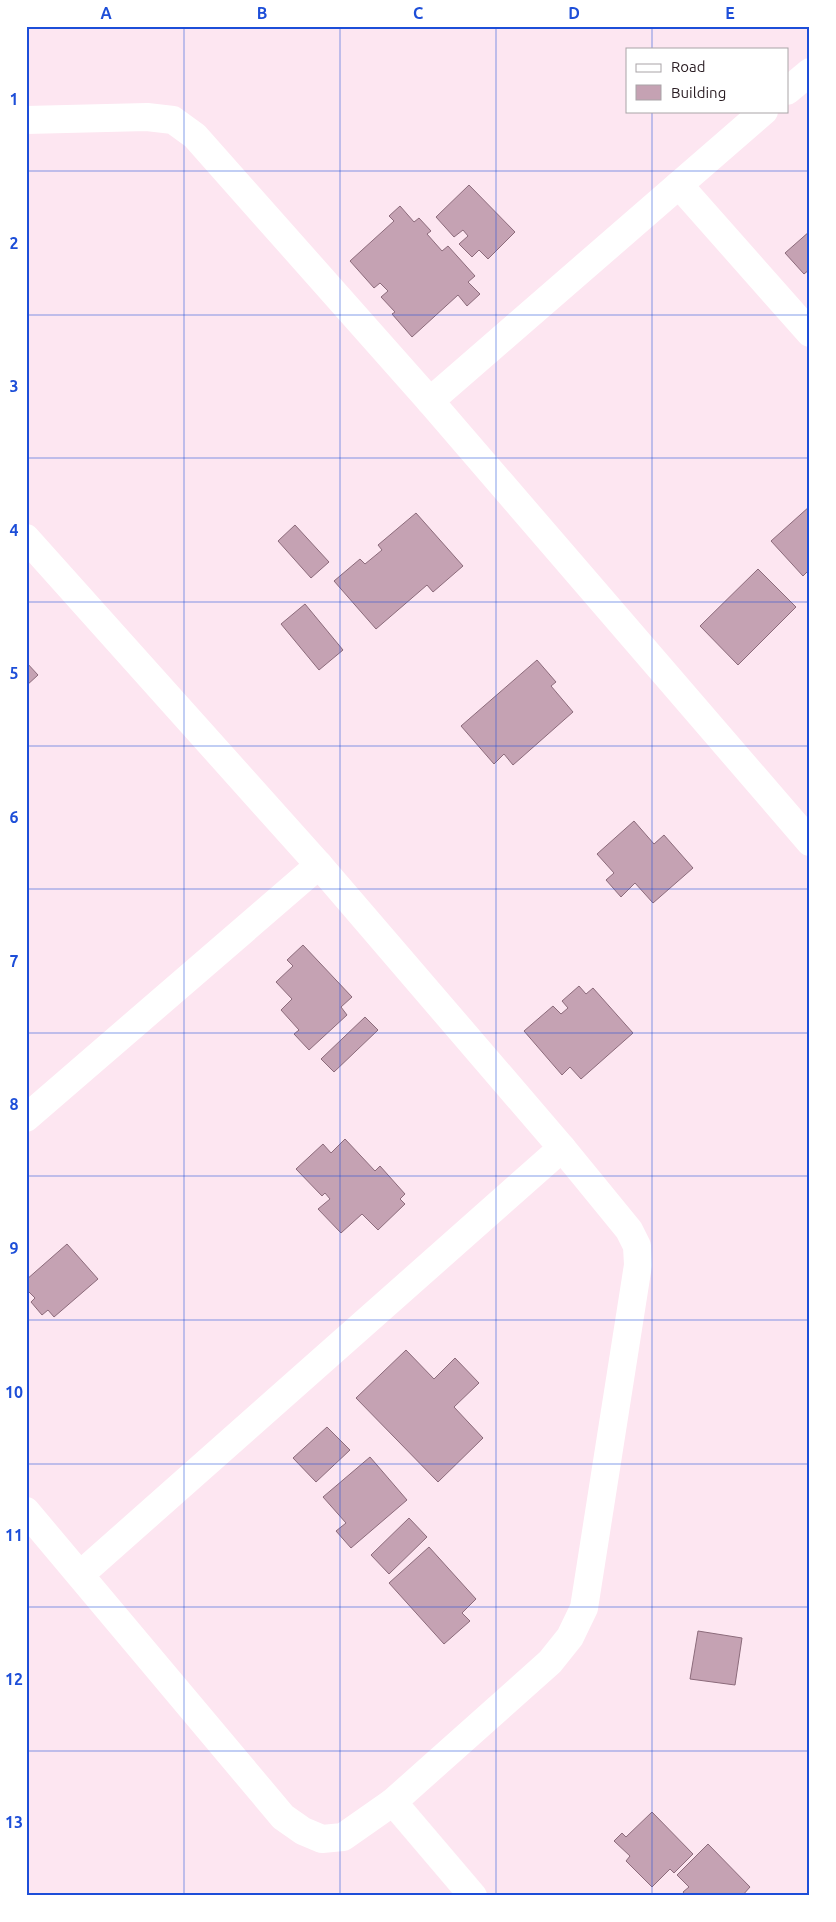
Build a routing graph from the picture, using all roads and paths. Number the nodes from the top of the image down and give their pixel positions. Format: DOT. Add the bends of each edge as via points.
graph roads {
  1 [pos="810,72"];
  2 [pos="788,90"];
  3 [pos="763,112"];
  4 [pos="26,120"];
  5 [pos="679,184"];
  6 [pos="810,333"];
  7 [pos="430,401"];
  8 [pos="26,538"];
  9 [pos="810,842"];
  10 [pos="319,865"];
  11 [pos="28,1112"];
  12 [pos="562,1148"];
  13 [pos="26,1510"];
  14 [pos="81,1574"];
  15 [pos="394,1802"];
  16 [pos="473,1896"];
  1 -- 2 [label="street"];
  3 -- 5 [label="street"];
  4 -- 7 [label="street" via="147,117 173,120 195,136"];
  5 -- 6 [label="street"];
  5 -- 7 [label="street"];
  7 -- 9 [label="street"];
  8 -- 10 [label="street"];
  10 -- 11 [label="street"];
  10 -- 12 [label="street"];
  12 -- 14 [label="street"];
  12 -- 15 [label="street" via="630,1230 637,1246 638,1265 584,1608 570,1637 550,1662"];
  13 -- 14 [label="street"];
  14 -- 15 [label="street" via="283,1817 322,1839 343,1837"];
  15 -- 16 [label="street"];
}
